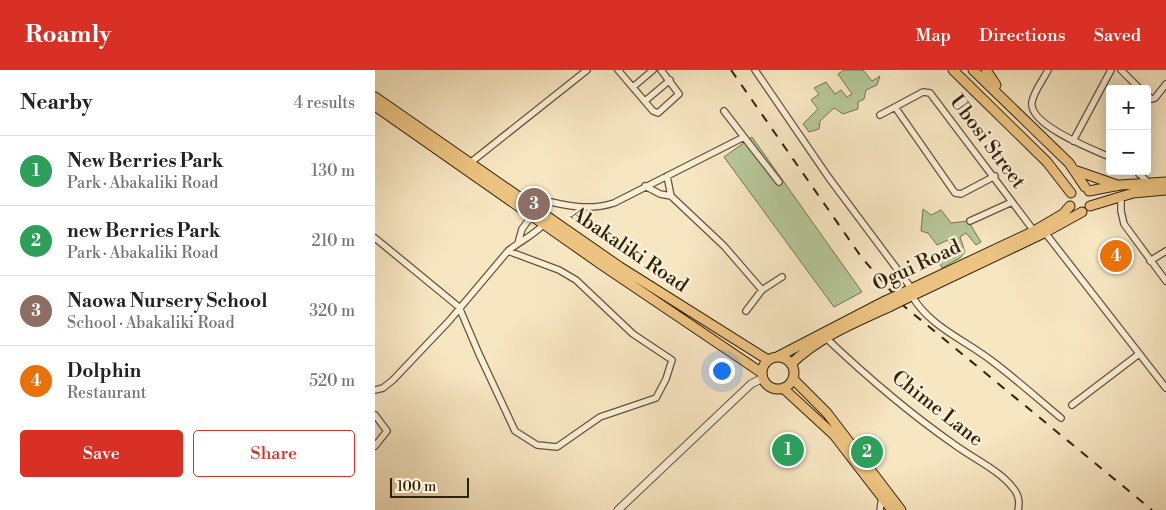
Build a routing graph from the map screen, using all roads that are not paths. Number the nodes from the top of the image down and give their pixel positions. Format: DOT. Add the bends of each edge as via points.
graph roads {
  1 [pos="587,70"];
  2 [pos="618,70"];
  3 [pos="653,70"];
  4 [pos="661,70"];
  5 [pos="755,70"];
  6 [pos="1047,70"];
  7 [pos="1111,70"];
  8 [pos="1121,70"];
  9 [pos="979,71"];
  10 [pos="959,72"];
  11 [pos="670,80"];
  12 [pos="1166,84"];
  13 [pos="1137,85"];
  14 [pos="970,86"];
  15 [pos="633,87"];
  16 [pos="375,97"];
  17 [pos="1151,99"];
  18 [pos="645,102"];
  19 [pos="375,106"];
  20 [pos="895,107"];
  21 [pos="724,110"];
  22 [pos="879,115"];
  23 [pos="744,137"];
  24 [pos="1073,141"];
  25 [pos="1106,155"];
  26 [pos="470,163"];
  27 [pos="1076,171"];
  28 [pos="1140,175"];
  29 [pos="667,176"];
  30 [pos="995,176"];
  31 [pos="779,182"];
  32 [pos="1166,182"];
  33 [pos="1149,183"];
  34 [pos="645,186"];
  35 [pos="1120,186"];
  36 [pos="1087,189"];
  37 [pos="1166,190"];
  38 [pos="1071,193"];
  39 [pos="671,196"];
  40 [pos="1121,197"];
  41 [pos="1012,202"];
  42 [pos="1070,206"];
  43 [pos="1091,206"];
  44 [pos="537,212"];
  45 [pos="1082,212"];
  46 [pos="547,221"];
  47 [pos="970,221"];
  48 [pos="1040,230"];
  49 [pos="375,238"];
  50 [pos="517,243"];
  51 [pos="508,251"];
  52 [pos="1166,251"];
  53 [pos="1150,261"];
  54 [pos="782,277"];
  55 [pos="1166,281"];
  56 [pos="763,290"];
  57 [pos="912,292"];
  58 [pos="887,304"];
  59 [pos="459,307"];
  60 [pos="746,311"];
  61 [pos="825,337"];
  62 [pos="1139,354"];
  63 [pos="772,358"];
  64 [pos="791,364"];
  65 [pos="763,375"];
  66 [pos="793,379"];
  67 [pos="783,388"];
  68 [pos="1166,388"];
  69 [pos="375,391"];
  70 [pos="1072,405"];
  71 [pos="375,415"];
  72 [pos="1061,418"];
  73 [pos="838,433"];
  74 [pos="375,446"];
  75 [pos="885,493"];
  76 [pos="618,510"];
  77 [pos="880,510"];
  78 [pos="892,510"];
  79 [pos="901,510"];
  80 [pos="1019,510"];
  1 -- 26 [label="street"];
  2 -- 15 [label="street"];
  3 -- 15 [label="street"];
  4 -- 11 [label="street"];
  5 -- 57 [label="street"];
  6 -- 24 [label="street" via="1032,102 1033,110"];
  7 -- 24 [label="street"];
  8 -- 13 [label="street"];
  9 -- 14 [label="main road"];
  9 -- 27 [label="main road"];
  10 -- 14 [label="main road"];
  11 -- 18 [label="street"];
  11 -- 18 [label="street" via="678,96 658,113"];
  12 -- 17 [label="street"];
  14 -- 38 [label="main road" via="1047,162"];
  15 -- 18 [label="street"];
  16 -- 26 [label="main road, Abakaliki Road"];
  19 -- 44 [label="main road, Abakaliki Road"];
  20 -- 22 [label="street, Ubosi Street"];
  20 -- 30 [label="street, Ubosi Street" via="923,92 930,93"];
  20 -- 30 [label="street" via="955,193 961,194"];
  21 -- 23 [label="street"];
  23 -- 29 [label="street"];
  23 -- 31 [label="street"];
  24 -- 25 [label="street"];
  26 -- 44 [label="main road, Abakaliki Road"];
  27 -- 35 [label="main road"];
  27 -- 36 [label="main road"];
  28 -- 33 [label="street"];
  29 -- 34 [label="street"];
  29 -- 39 [label="street"];
  30 -- 41 [label="street, Ubosi Street"];
  32 -- 33 [label="main road"];
  33 -- 35 [label="main road"];
  34 -- 39 [label="street"];
  34 -- 44 [label="street" via="603,206 582,208 551,202"];
  35 -- 36 [label="main road"];
  36 -- 38 [label="main road" via="1075,188"];
  36 -- 43 [label="main road" via="1092,199"];
  37 -- 40 [label="main road"];
  38 -- 42 [label="main road"];
  39 -- 56 [label="street" via="724,246"];
  40 -- 43 [label="main road"];
  40 -- 53 [label="street" via="1125,224"];
  41 -- 47 [label="street"];
  41 -- 48 [label="street, Ubosi Street"];
  42 -- 45 [label="main road"];
  42 -- 48 [label="main road, Ogui Road"];
  43 -- 45 [label="main road"];
  44 -- 46 [label="main road, Abakaliki Road"];
  44 -- 50 [label="street" via="522,228"];
  45 -- 48 [label="main road, Ogui Road"];
  46 -- 50 [label="street" via="533,235"];
  46 -- 63 [label="main road, Abakaliki Road"];
  46 -- 65 [label="main road, Abakaliki Road"];
  48 -- 57 [label="main road, Ogui Road"];
  48 -- 62 [label="street, Ubosi Street"];
  49 -- 59 [label="street"];
  50 -- 51 [label="street"];
  51 -- 59 [label="street"];
  51 -- 59 [label="street" via="559,270 576,280 633,334 672,360 656,398 600,418 557,448 537,445 515,431"];
  52 -- 53 [label="street"];
  53 -- 55 [label="street"];
  54 -- 56 [label="street"];
  56 -- 60 [label="street"];
  57 -- 58 [label="main road, Ogui Road, bridge"];
  57 -- 72 [label="street" via="925,314 992,361"];
  58 -- 61 [label="main road, Ogui Road"];
  58 -- 63 [label="main road, Ogui Road"];
  59 -- 69 [label="street" via="393,380"];
  61 -- 64 [label="main road, Ogui Road"];
  61 -- 80 [label="street, Chime Lane" via="905,408 1007,483 1019,498"];
  62 -- 68 [label="street, Ubosi Street"];
  62 -- 70 [label="street"];
  63 -- 64 [label="main road" via="783,358"];
  63 -- 65 [label="main road"];
  64 -- 66 [label="main road"];
  65 -- 67 [label="main road" via="772,387"];
  65 -- 76 [label="street"];
  66 -- 67 [label="main road"];
  66 -- 73 [label="main road"];
  67 -- 73 [label="main road"];
  71 -- 74 [label="street" via="387,430"];
  73 -- 75 [label="main road"];
  75 -- 77 [label="street"];
  75 -- 78 [label="main road"];
  75 -- 79 [label="main road"];
}
